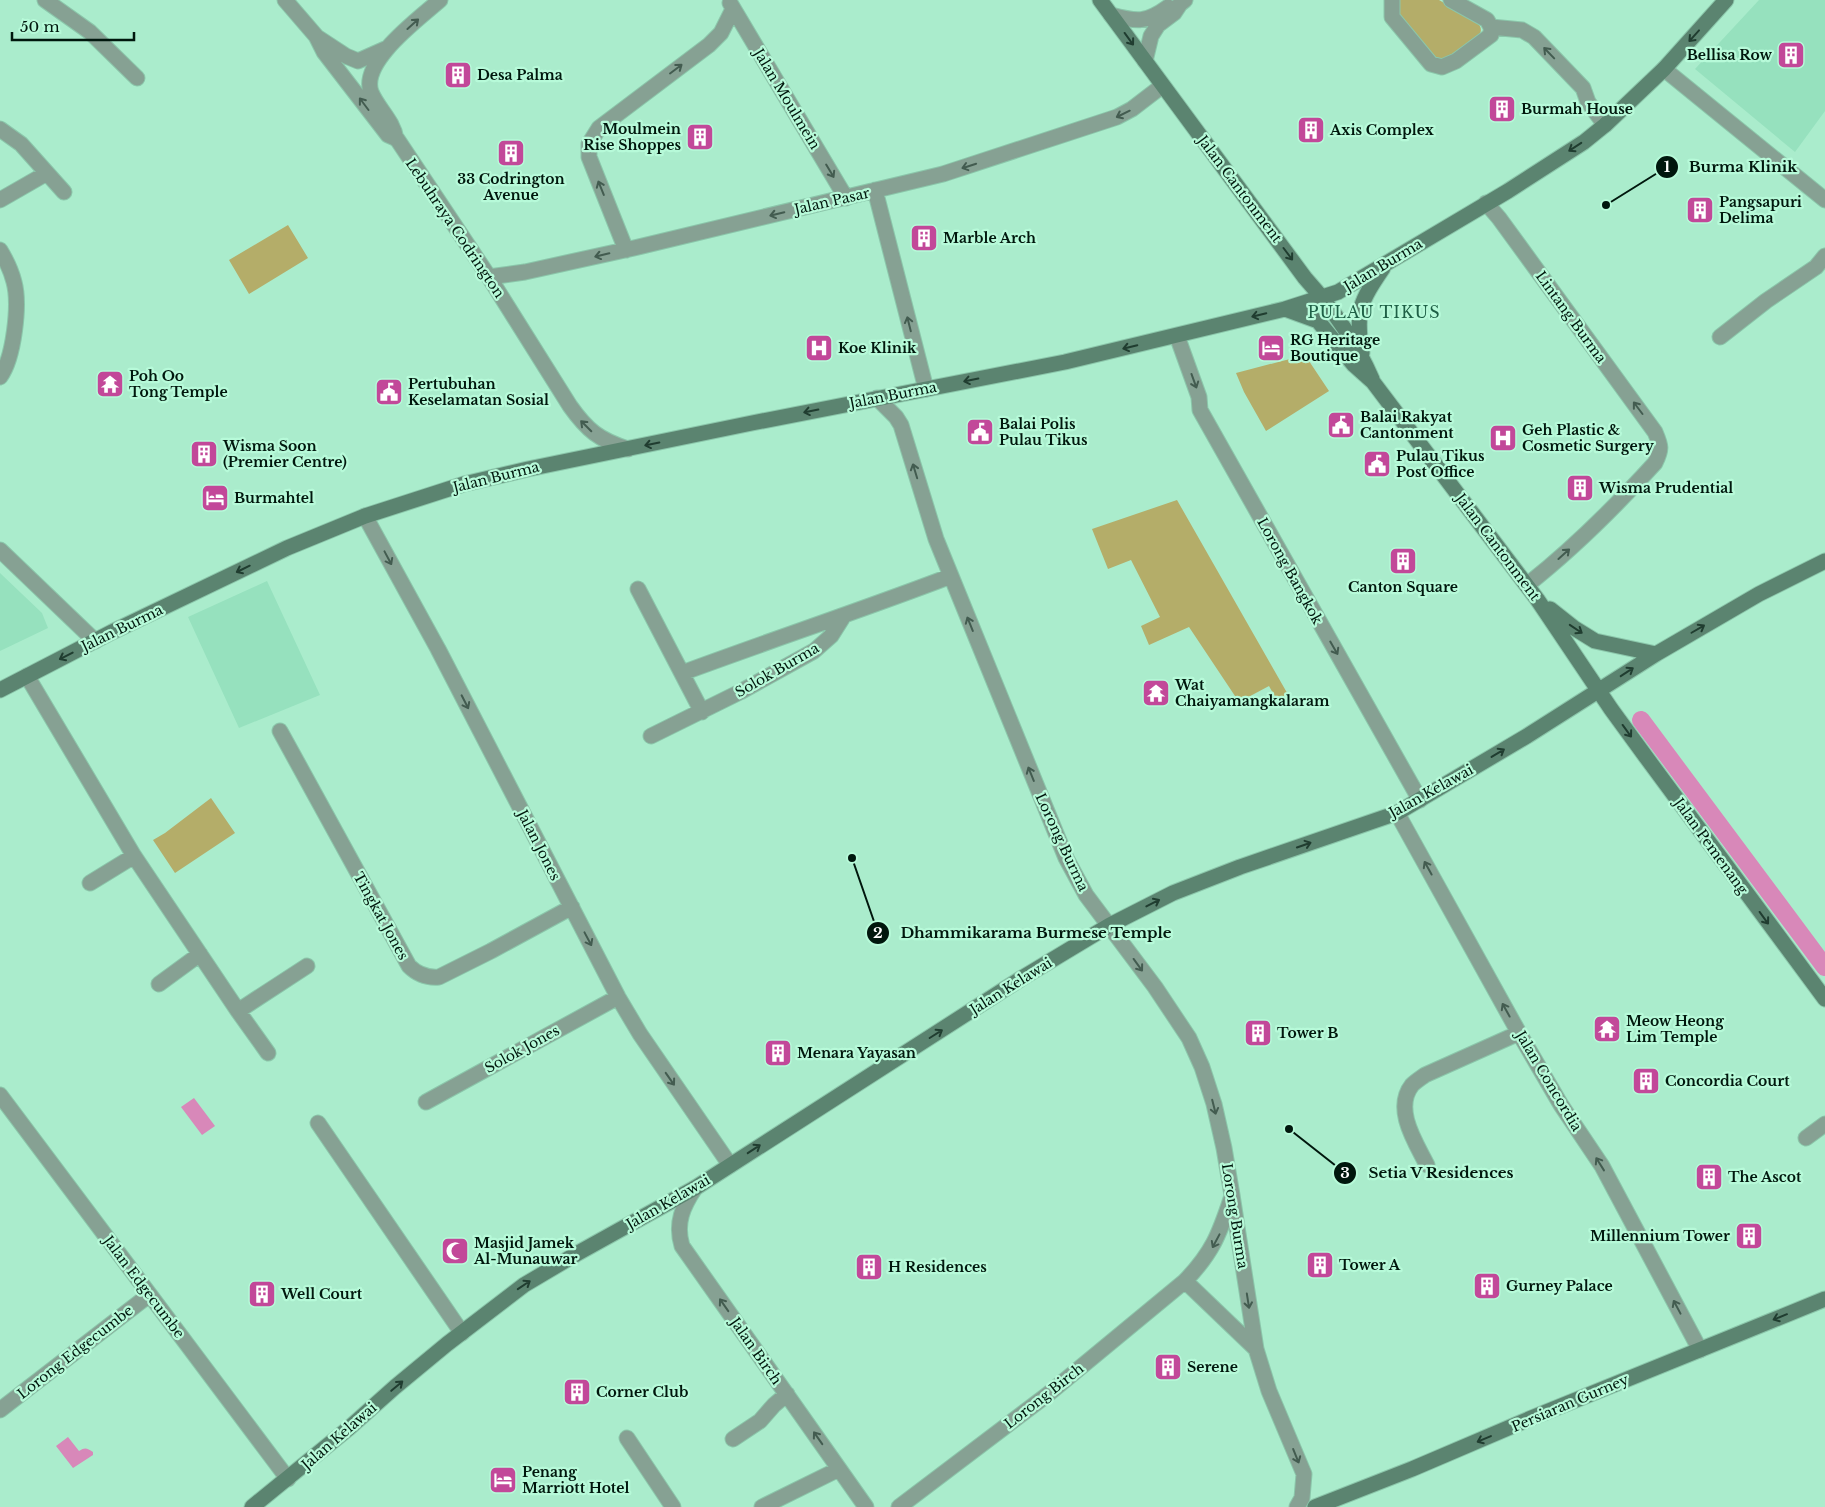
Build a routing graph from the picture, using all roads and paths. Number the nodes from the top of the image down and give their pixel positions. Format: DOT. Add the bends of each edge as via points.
graph roads {
  1 [pos="45,0"];
  2 [pos="285,0"];
  3 [pos="440,0"];
  4 [pos="1100,0"];
  5 [pos="1392,0"];
  6 [pos="1451,0"];
  7 [pos="1726,0"];
  8 [pos="1182,2"];
  9 [pos="731,4"];
  10 [pos="1111,16"];
  11 [pos="1491,27"];
  12 [pos="316,36"];
  13 [pos="753,42"];
  14 [pos="709,44"];
  15 [pos="386,49"];
  16 [pos="1145,61"];
  17 [pos="1664,69"];
  18 [pos="136,78"];
  19 [pos="1162,86"];
  20 [pos="1605,125"];
  21 [pos="0,129"];
  22 [pos="397,140"];
  23 [pos="47,173"];
  24 [pos="875,190"];
  25 [pos="64,192"];
  26 [pos="846,198"];
  27 [pos="0,200"];
  28 [pos="1825,200"];
  29 [pos="1486,203"];
  30 [pos="0,250"];
  31 [pos="626,250"];
  32 [pos="1825,256"];
  33 [pos="1386,264"];
  34 [pos="489,277"];
  35 [pos="1323,298"];
  36 [pos="1285,309"];
  37 [pos="1177,336"];
  38 [pos="1720,337"];
  39 [pos="1362,357"];
  40 [pos="0,377"];
  41 [pos="1373,382"];
  42 [pos="926,389"];
  43 [pos="878,398"];
  44 [pos="628,448"];
  45 [pos="365,516"];
  46 [pos="0,550"];
  47 [pos="1825,561"];
  48 [pos="951,576"];
  49 [pos="1527,585"];
  50 [pos="638,590"];
  51 [pos="1538,599"];
  52 [pos="842,617"];
  53 [pos="94,641"];
  54 [pos="1656,654"];
  55 [pos="682,674"];
  56 [pos="27,676"];
  57 [pos="0,690"];
  58 [pos="1600,690"];
  59 [pos="702,712"];
  60 [pos="280,731"];
  61 [pos="651,736"];
  62 [pos="1420,800"];
  63 [pos="1397,813"];
  64 [pos="134,856"];
  65 [pos="90,883"];
  66 [pos="572,907"];
  67 [pos="1110,926"];
  68 [pos="200,954"];
  69 [pos="307,966"];
  70 [pos="158,984"];
  71 [pos="618,996"];
  72 [pos="1825,999"];
  73 [pos="238,1011"];
  74 [pos="1519,1033"];
  75 [pos="268,1053"];
  76 [pos="0,1095"];
  77 [pos="426,1102"];
  78 [pos="318,1124"];
  79 [pos="1825,1124"];
  80 [pos="1806,1138"];
  81 [pos="730,1165"];
  82 [pos="1427,1165"];
  83 [pos="695,1188"];
  84 [pos="1232,1195"];
  85 [pos="1185,1281"];
  86 [pos="149,1295"];
  87 [pos="1825,1299"];
  88 [pos="462,1333"];
  89 [pos="1256,1349"];
  90 [pos="1700,1350"];
  91 [pos="787,1394"];
  92 [pos="0,1410"];
  93 [pos="628,1438"];
  94 [pos="733,1439"];
  95 [pos="839,1469"];
  96 [pos="288,1480"];
  97 [pos="252,1507"];
  98 [pos="673,1507"];
  99 [pos="762,1507"];
  100 [pos="866,1507"];
  101 [pos="899,1507"];
  102 [pos="1296,1507"];
  103 [pos="1315,1507"];
  1 -- 18 [label="street" via="90,32"];
  2 -- 12 [label="street, Lebuhraya Codrington"];
  15 -- 3 [label="street, one-way"];
  4 -- 10 [label="main road, Jalan Cantonment"];
  5 -- 11 [label="street" via="1392,17 1431,64 1442,67 1456,61 1491,35"];
  6 -- 11 [label="street" via="1487,20"];
  7 -- 17 [label="main road, Jalan Burma, one-way"];
  8 -- 10 [label="street" via="1155,17 1140,20"];
  8 -- 16 [label="street" via="1151,36"];
  9 -- 13 [label="street, Jalan Moulmein"];
  9 -- 14 [label="street" via="721,33"];
  10 -- 16 [label="main road, Jalan Cantonment, one-way"];
  20 -- 11 [label="street, one-way" via="1588,102 1583,88 1534,37 1522,30"];
  12 -- 15 [label="street" via="358,61"];
  22 -- 12 [label="street, Lebuhraya Codrington, one-way" via="388,135 324,52"];
  13 -- 14 [label="street" via="735,35"];
  13 -- 26 [label="street, Jalan Moulmein, one-way"];
  31 -- 14 [label="street, one-way" via="589,156 589,144 598,128"];
  15 -- 22 [label="street" via="372,71 371,91 395,128"];
  16 -- 19 [label="main road, Jalan Cantonment"];
  17 -- 20 [label="main road, Jalan Burma"];
  17 -- 28 [label="street"];
  19 -- 24 [label="street, Jalan Pasar, one-way" via="1117,116 943,174"];
  19 -- 35 [label="main road, Jalan Cantonment, one-way"];
  20 -- 29 [label="main road, Jalan Burma, one-way" via="1584,142"];
  21 -- 23 [label="street" via="21,144"];
  22 -- 34 [label="street, Lebuhraya Codrington"];
  23 -- 25 [label="street"];
  23 -- 27 [label="street"];
  24 -- 26 [label="street, Jalan Pasar"];
  42 -- 24 [label="street, one-way"];
  26 -- 31 [label="street, Jalan Pasar, one-way"];
  29 -- 33 [label="main road, Jalan Burma"];
  49 -- 29 [label="street, Lintang Burma, one-way" via="1606,516 1655,464 1660,444 1655,432"];
  30 -- 40 [label="street" via="8,263 16,306 10,352"];
  31 -- 34 [label="street, Jalan Pasar, one-way"];
  32 -- 38 [label="street" via="1816,267"];
  33 -- 35 [label="main road, Jalan Burma"];
  33 -- 39 [label="main road" via="1365,296 1359,312"];
  44 -- 34 [label="street, Lebuhraya Codrington, one-way" via="595,435 582,423"];
  35 -- 36 [label="main road, Jalan Burma"];
  35 -- 39 [label="main road, Jalan Cantonment"];
  36 -- 37 [label="main road, Jalan Burma, one-way"];
  36 -- 41 [label="main road, Jalan Cantonment" via="1318,321 1354,365"];
  37 -- 42 [label="main road, Jalan Burma, one-way"];
  37 -- 62 [label="street, Lorong Bangkok, one-way" via="1199,397 1200,410"];
  39 -- 41 [label="main road, Jalan Cantonment"];
  41 -- 49 [label="main road, Jalan Cantonment"];
  42 -- 43 [label="main road, Jalan Burma"];
  43 -- 44 [label="main road, Jalan Burma, one-way"];
  48 -- 43 [label="street, Lorong Burma, one-way" via="936,539 901,425"];
  44 -- 45 [label="main road, Jalan Burma" via="464,484"];
  45 -- 53 [label="main road, Jalan Burma, one-way" via="287,548"];
  45 -- 66 [label="street, Jalan Jones, one-way"];
  46 -- 53 [label="street"];
  54 -- 47 [label="main road, Jalan Kelawai, one-way" via="1759,594"];
  48 -- 52 [label="street, Solok Burma"];
  67 -- 48 [label="street, Lorong Burma, one-way" via="1086,895 1062,850"];
  49 -- 51 [label="main road, Jalan Cantonment"];
  50 -- 55 [label="street"];
  51 -- 54 [label="main road, one-way" via="1595,641"];
  51 -- 58 [label="main road, Jalan Cantonment"];
  52 -- 55 [label="street, Solok Burma"];
  52 -- 59 [label="street, Solok Burma" via="831,636 814,651"];
  53 -- 56 [label="main road, Jalan Burma, one-way"];
  58 -- 54 [label="main road, Jalan Kelawai, one-way"];
  55 -- 59 [label="street"];
  56 -- 57 [label="main road, Jalan Burma"];
  56 -- 64 [label="street"];
  62 -- 58 [label="main road, Jalan Kelawai, one-way"];
  58 -- 72 [label="main road, Jalan Pemenang, one-way"];
  59 -- 61 [label="street, Solok Burma"];
  60 -- 66 [label="street, Tingkat Jones" via="415,972 431,978 439,976"];
  62 -- 63 [label="main road, Jalan Kelawai"];
  67 -- 63 [label="main road, Jalan Kelawai, one-way" via="1173,893"];
  74 -- 63 [label="street, Jalan Concordia, one-way"];
  64 -- 65 [label="street"];
  64 -- 68 [label="street"];
  66 -- 71 [label="street, Jalan Jones, one-way"];
  81 -- 67 [label="main road, Jalan Kelawai, one-way" via="1022,978"];
  67 -- 84 [label="street, Lorong Burma, one-way" via="1189,1038 1214,1104"];
  68 -- 70 [label="street"];
  68 -- 73 [label="street"];
  69 -- 73 [label="street"];
  71 -- 77 [label="street, Solok Jones"];
  71 -- 81 [label="street, Jalan Jones, one-way" via="640,1034"];
  73 -- 75 [label="street"];
  74 -- 82 [label="street" via="1424,1075 1412,1085 1407,1095 1406,1121"];
  90 -- 74 [label="street, Jalan Concordia, one-way" via="1602,1166"];
  76 -- 86 [label="street, Jalan Edgecumbe"];
  78 -- 88 [label="street"];
  79 -- 80 [label="street"];
  81 -- 83 [label="main road, Jalan Kelawai"];
  88 -- 83 [label="main road, Jalan Kelawai, one-way" via="524,1285"];
  91 -- 83 [label="street, Jalan Birch, one-way" via="682,1246 679,1220"];
  84 -- 85 [label="street, Lorong Birch, one-way" via="1219,1236 1199,1267"];
  84 -- 89 [label="street, Lorong Burma, one-way"];
  85 -- 89 [label="street"];
  85 -- 101 [label="street, Lorong Birch" via="1047,1395"];
  86 -- 92 [label="street, Lorong Edgecumbe"];
  86 -- 96 [label="street, Jalan Edgecumbe"];
  87 -- 90 [label="main road, Persiaran Gurney, one-way"];
  96 -- 88 [label="main road, Jalan Kelawai, one-way"];
  89 -- 102 [label="street, Lorong Burma, one-way" via="1269,1391 1304,1474 1302,1498"];
  90 -- 103 [label="main road, Persiaran Gurney, one-way"];
  91 -- 94 [label="street" via="760,1421"];
  95 -- 91 [label="street, Jalan Birch, one-way"];
  93 -- 98 [label="street"];
  95 -- 99 [label="street"];
  95 -- 100 [label="street, Jalan Birch"];
  96 -- 97 [label="main road, Jalan Kelawai"];
}
